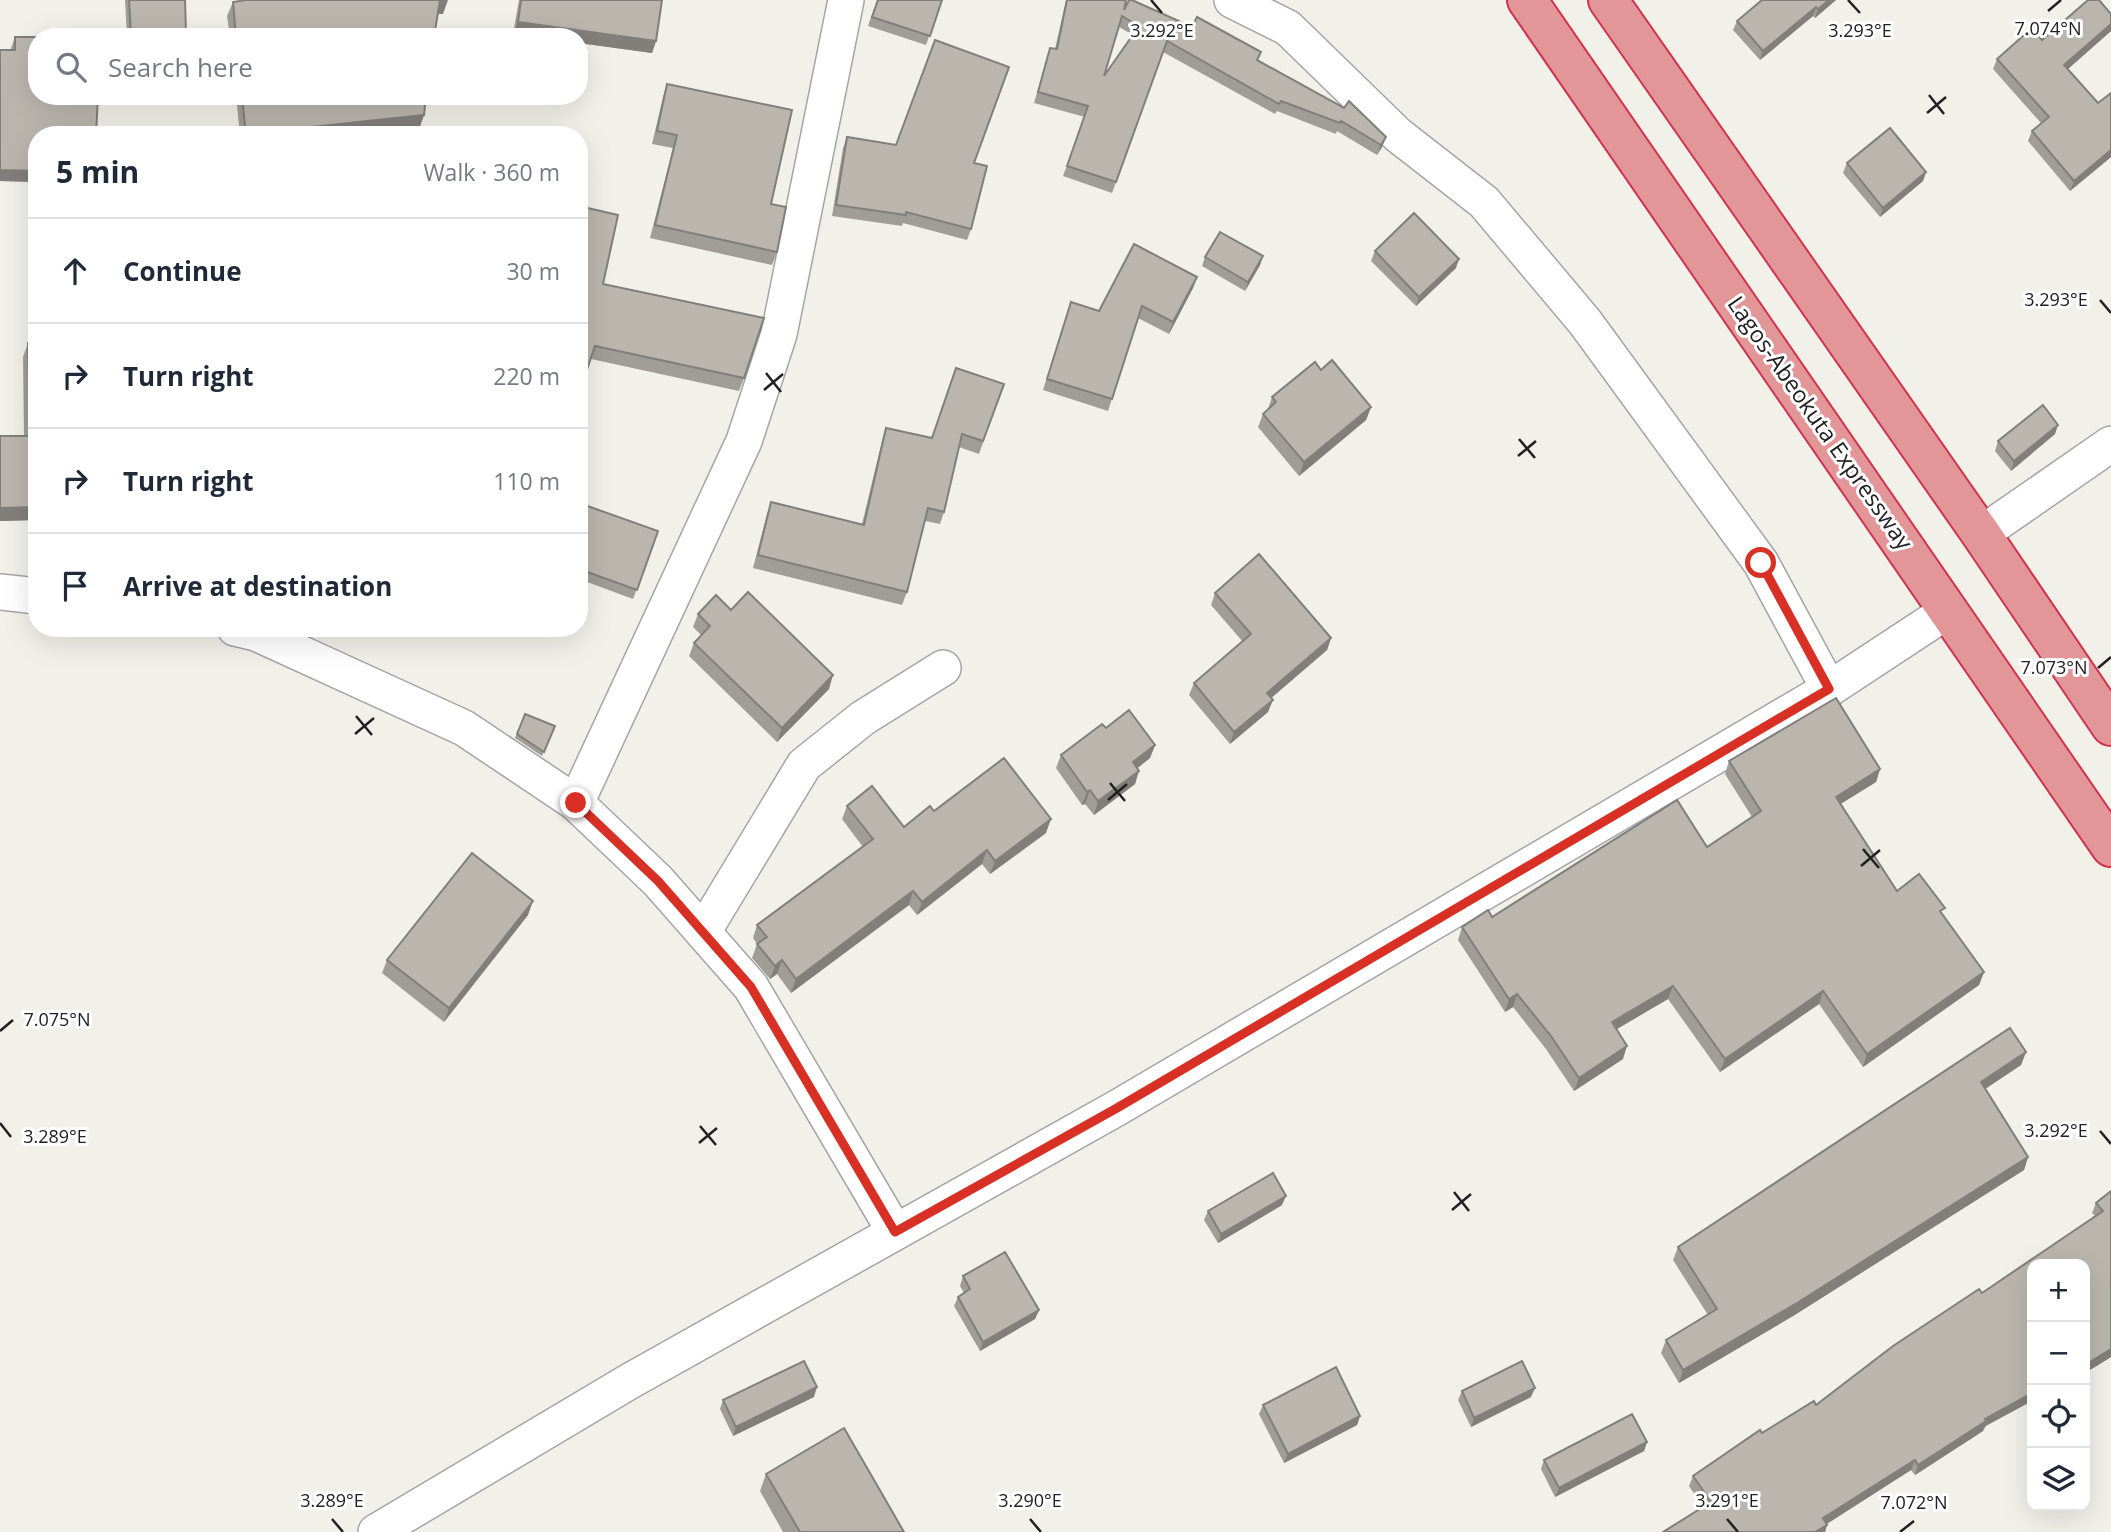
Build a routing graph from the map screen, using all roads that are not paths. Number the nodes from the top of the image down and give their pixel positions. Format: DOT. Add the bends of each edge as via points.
graph roads {
  1 [pos="846,0"];
  2 [pos="1232,0"];
  3 [pos="1527,0"];
  4 [pos="1608,0"];
  5 [pos="2111,444"];
  6 [pos="1981,534"];
  7 [pos="0,592"];
  8 [pos="28,595"];
  9 [pos="1949,610"];
  10 [pos="266,637"];
  11 [pos="943,668"];
  12 [pos="1829,689"];
  13 [pos="2111,726"];
  14 [pos="576,803"];
  15 [pos="2111,847"];
  16 [pos="703,932"];
  17 [pos="895,1232"];
  18 [pos="376,1532"];
  1 -- 14 [label="street" via="779,334 744,441"];
  2 -- 12 [label="street" via="1288,29 1398,135 1484,202 1585,322 1761,563"];
  3 -- 9 [label="highway, Lagos-Abeokuta Expressway"];
  4 -- 6 [label="highway"];
  5 -- 6 [label="street"];
  6 -- 13 [label="highway"];
  7 -- 8 [label="street"];
  9 -- 12 [label="street"];
  9 -- 15 [label="highway, Lagos-Abeokuta Expressway"];
  10 -- 14 [label="street" via="464,728"];
  11 -- 16 [label="street" via="863,718 804,765"];
  12 -- 17 [label="street" via="1129,1101"];
  14 -- 16 [label="street" via="658,881"];
  16 -- 17 [label="street" via="751,987"];
  17 -- 18 [label="street" via="630,1381"];
}
